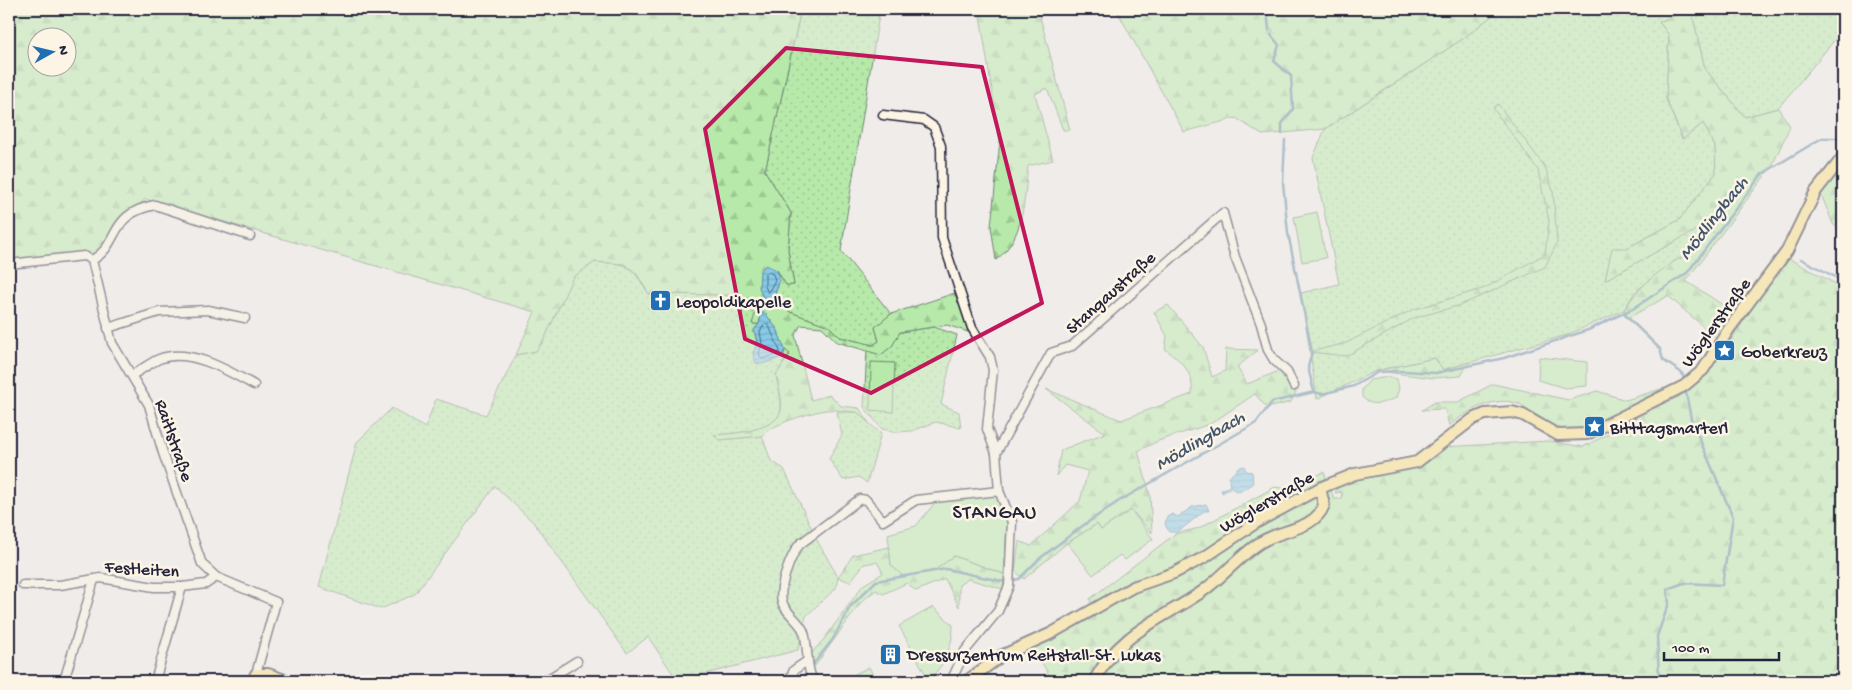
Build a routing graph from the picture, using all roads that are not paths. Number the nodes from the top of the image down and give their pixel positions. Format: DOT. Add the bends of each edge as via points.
graph roads {
  1 [pos="882,115"];
  2 [pos="1843,157"];
  3 [pos="250,236"];
  4 [pos="92,260"];
  5 [pos="9,264"];
  6 [pos="244,318"];
  7 [pos="108,328"];
  8 [pos="132,375"];
  9 [pos="254,385"];
  10 [pos="1294,386"];
  11 [pos="996,453"];
  12 [pos="1320,488"];
  13 [pos="999,492"];
  14 [pos="216,577"];
  15 [pos="94,580"];
  16 [pos="23,585"];
  17 [pos="182,587"];
  18 [pos="577,661"];
  19 [pos="807,664"];
  20 [pos="811,676"];
  21 [pos="254,678"];
  22 [pos="64,681"];
  23 [pos="155,681"];
  24 [pos="288,681"];
  25 [pos="545,681"];
  26 [pos="790,681"];
  27 [pos="954,681"];
  28 [pos="967,681"];
  29 [pos="1094,681"];
  1 -- 11 [label="street" via="924,120 934,126 941,146 942,238 965,311 990,357 993,370 987,429"];
  2 -- 12 [label="main road, Wöglerstraße" via="1816,191 1787,251 1729,329 1711,359 1691,382 1587,434 1558,435 1512,412 1485,414 1473,419 1416,462 1355,474"];
  3 -- 4 [label="street" via="155,205 140,207 127,215 101,255"];
  4 -- 5 [label="street" via="84,256"];
  4 -- 7 [label="street, Raitlstraße"];
  6 -- 7 [label="street" via="208,310 159,312"];
  7 -- 8 [label="street, Raitlstraße" via="112,343"];
  8 -- 9 [label="street" via="160,359 181,357 217,364"];
  8 -- 14 [label="street, Raitlstraße" via="149,405 162,453 202,564"];
  10 -- 11 [label="street, Stangaustraße" via="1287,372 1268,350 1223,213 1072,346 1051,353"];
  11 -- 13 [label="street"];
  12 -- 28 [label="main road, Wöglerstraße" via="1266,517 1205,557 1106,601 1050,634 1001,656"];
  12 -- 29 [label="main road" via="1324,505 1316,518 1262,542 1203,591 1156,617 1111,656"];
  13 -- 19 [label="street" via="916,500 883,521 866,500 860,499 800,544 793,552 780,593 782,604 804,631"];
  13 -- 27 [label="street" via="1012,522 1009,586 998,611 966,651"];
  14 -- 17 [label="street, Festleiten" via="206,584"];
  14 -- 21 [label="street, Raitlstraße" via="276,602"];
  15 -- 16 [label="street, Festleiten" via="60,585"];
  15 -- 17 [label="street, Festleiten"];
  15 -- 22 [label="street, Festleiten"];
  17 -- 23 [label="street"];
  18 -- 25 [label="street"];
  19 -- 20 [label="street"];
  19 -- 26 [label="street" via="794,670"];
  21 -- 24 [label="main road" via="268,674"];
}
